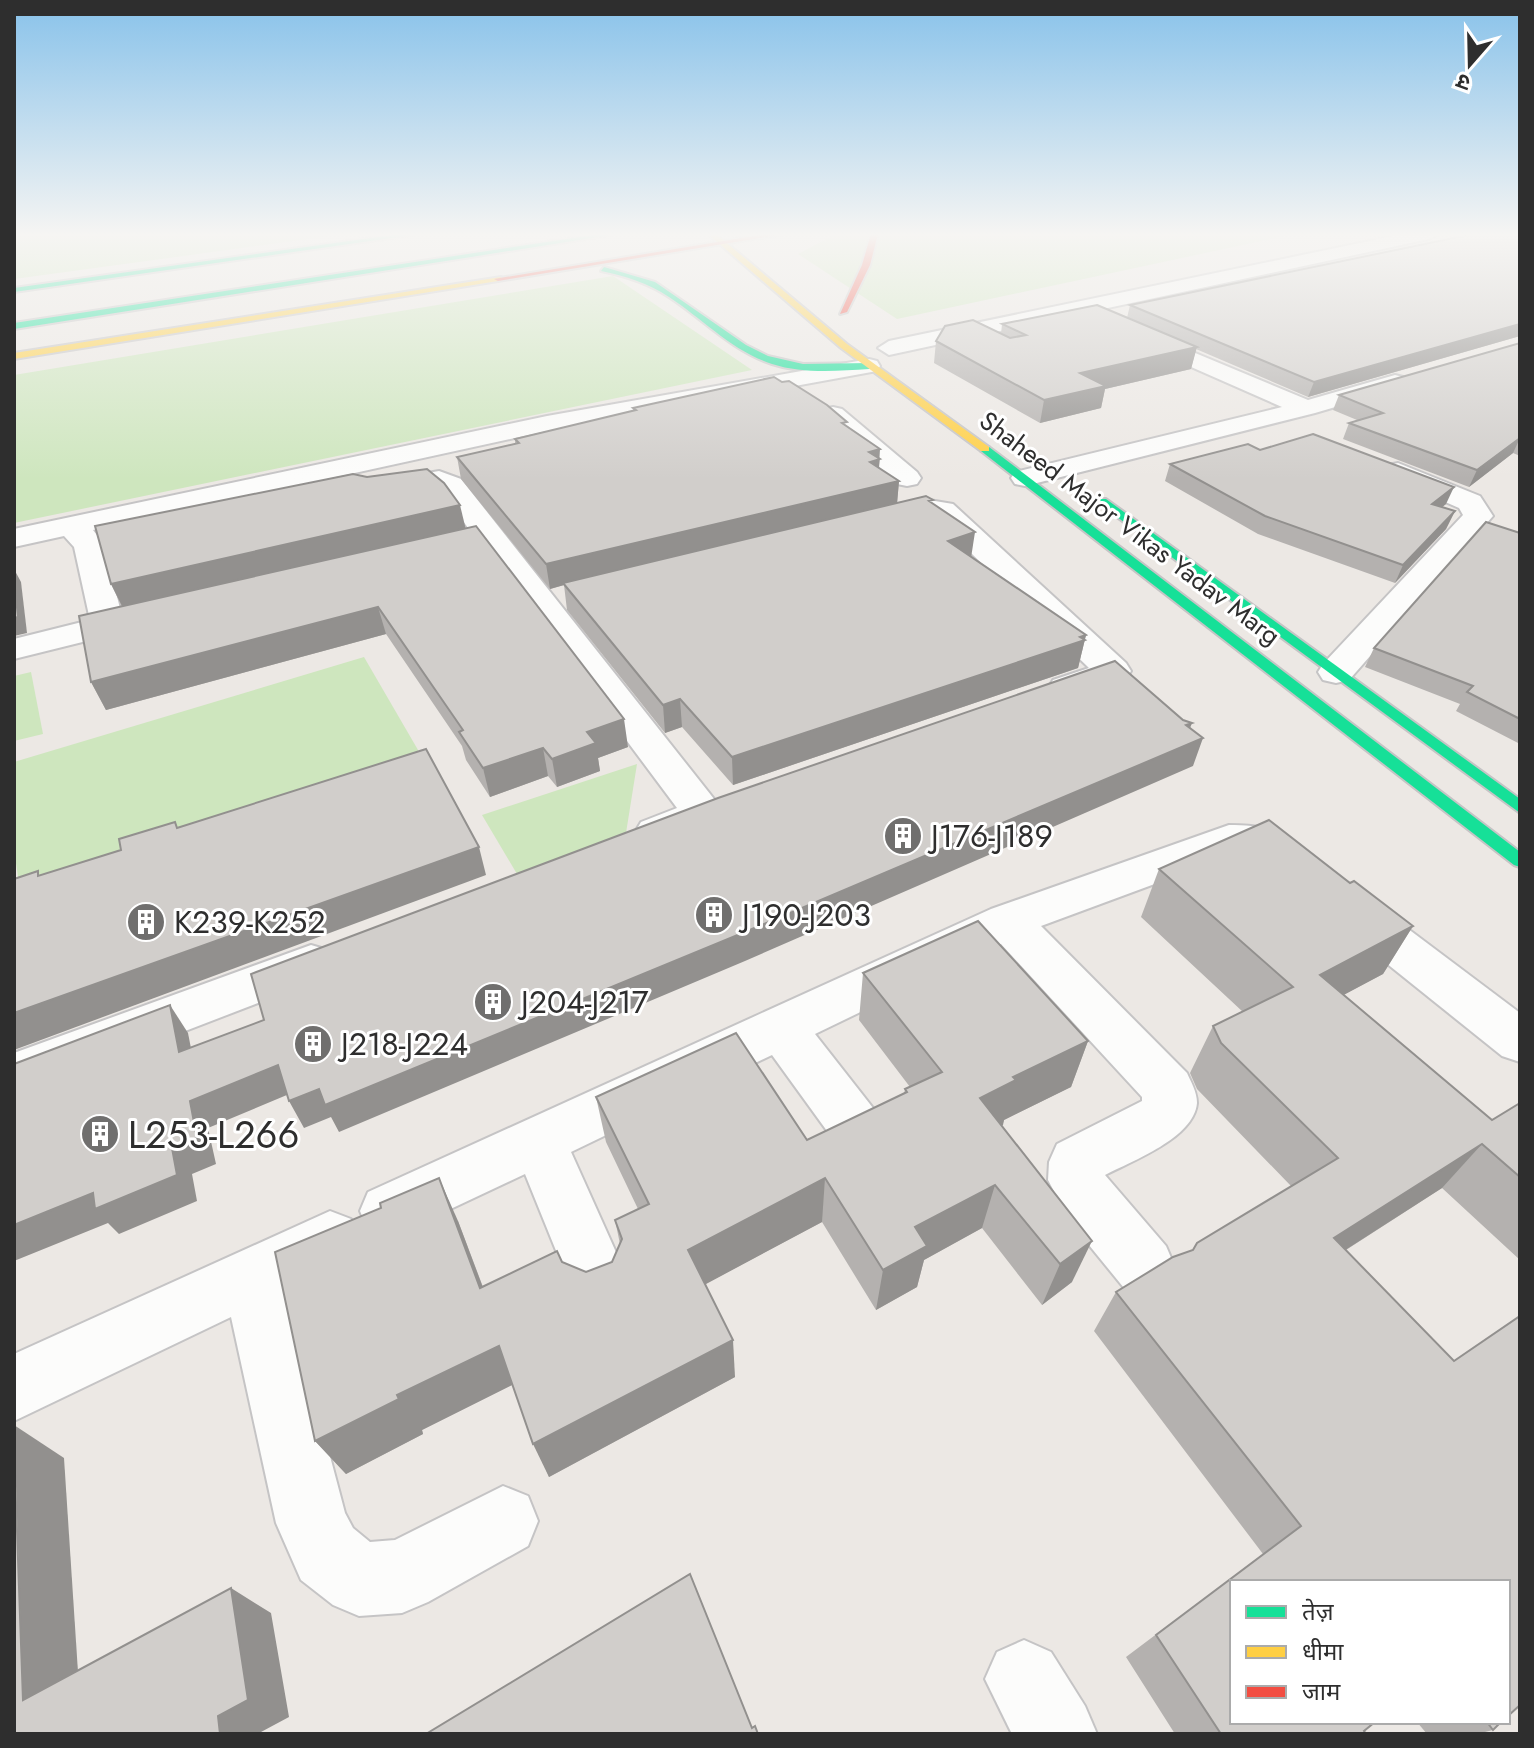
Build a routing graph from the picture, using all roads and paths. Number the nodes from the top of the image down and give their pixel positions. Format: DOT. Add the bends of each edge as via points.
graph roads {
  1 [pos="82,316"];
  2 [pos="269,316"];
  3 [pos="705,316"];
  4 [pos="809,316"];
  5 [pos="1043,316"];
  6 [pos="1094,316"];
  7 [pos="14,326"];
  8 [pos="884,344"];
  9 [pos="14,356"];
  10 [pos="907,360"];
  11 [pos="869,366"];
  12 [pos="1425,373"];
  13 [pos="788,377"];
  14 [pos="1305,422"];
  15 [pos="1034,450"];
  16 [pos="1374,462"];
  17 [pos="1058,469"];
  18 [pos="907,478"];
  19 [pos="1025,478"];
  20 [pos="357,494"];
  21 [pos="205,525"];
  22 [pos="847,527"];
  23 [pos="78,532"];
  24 [pos="159,535"];
  25 [pos="490,537"];
  26 [pos="14,538"];
  27 [pos="398,558"];
  28 [pos="169,611"];
  29 [pos="97,628"];
  30 [pos="14,649"];
  31 [pos="1336,672"];
  32 [pos="1040,697"];
  33 [pos="1517,800"];
  34 [pos="615,847"];
  35 [pos="1520,861"];
  36 [pos="1007,921"];
  37 [pos="351,947"];
  38 [pos="780,1027"];
  39 [pos="1520,1041"];
  40 [pos="14,1075"];
  41 [pos="854,1125"];
  42 [pos="539,1141"];
  43 [pos="1145,1267"];
  44 [pos="252,1276"];
  45 [pos="598,1279"];
  46 [pos="14,1388"];
  47 [pos="503,1521"];
  1 -- 7 [label="main road"];
  2 -- 9 [label="main road"];
  3 -- 11 [label="main road" via="768,359 819,369"];
  4 -- 11 [label="main road, Shaheed Major Vikas Yadav Marg"];
  5 -- 8 [label="street"];
  6 -- 14 [label="street"];
  8 -- 10 [label="main road"];
  11 -- 13 [label="street"];
  11 -- 19 [label="main road, Shaheed Major Vikas Yadav Marg"];
  12 -- 14 [label="street"];
  13 -- 18 [label="street"];
  13 -- 23 [label="street" via="368,461"];
  14 -- 17 [label="street" via="1261,420"];
  15 -- 17 [label="main road, Shaheed Major Vikas Yadav Marg"];
  16 -- 31 [label="street" via="1457,495 1470,502 1478,516"];
  17 -- 19 [label="street"];
  17 -- 31 [label="main road, Shaheed Major Vikas Yadav Marg"];
  19 -- 35 [label="main road, Shaheed Major Vikas Yadav Marg"];
  20 -- 25 [label="street" via="439,479 451,485"];
  21 -- 24 [label="street"];
  22 -- 32 [label="street" via="923,508 943,510 1124,681"];
  23 -- 26 [label="street"];
  23 -- 29 [label="street" via="70,545 71,560"];
  25 -- 27 [label="street"];
  25 -- 34 [label="street" via="557,599 718,809"];
  28 -- 29 [label="street"];
  29 -- 30 [label="street"];
  31 -- 33 [label="main road, Shaheed Major Vikas Yadav Marg"];
  36 -- 38 [label="street"];
  36 -- 39 [label="street" via="1229,840 1252,840 1307,876"];
  36 -- 43 [label="street" via="1168,1089 1170,1105 1161,1118 1077,1162 1076,1180 1091,1204"];
  37 -- 40 [label="street"];
  38 -- 41 [label="street"];
  38 -- 42 [label="street"];
  42 -- 44 [label="street"];
  42 -- 45 [label="street"];
  44 -- 46 [label="street"];
  44 -- 47 [label="street" via="312,1523 327,1554 359,1579 402,1576"];
}
